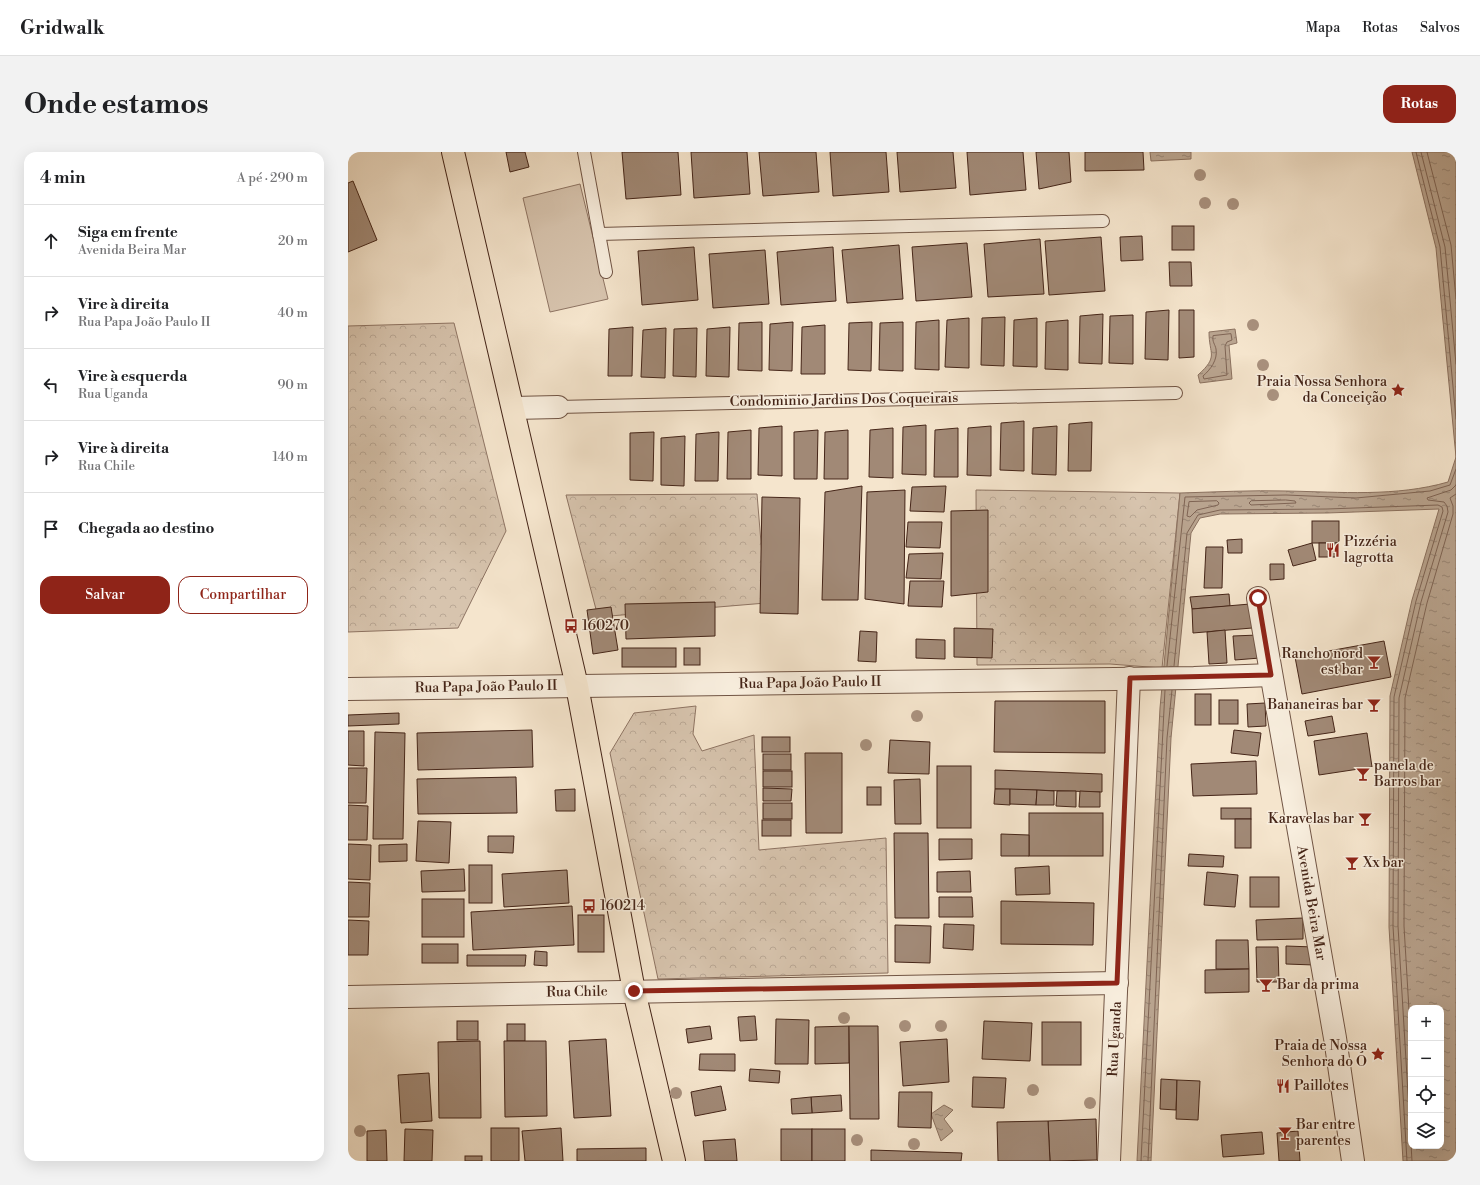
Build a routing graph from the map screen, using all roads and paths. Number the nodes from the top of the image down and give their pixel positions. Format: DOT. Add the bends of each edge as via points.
graph roads {
  1 [pos="453,152"];
  2 [pos="584,152"];
  3 [pos="1103,221"];
  4 [pos="599,234"];
  5 [pos="606,272"];
  6 [pos="1176,393"];
  7 [pos="558,407"];
  8 [pos="513,408"];
  9 [pos="1258,598"];
  10 [pos="1271,675"];
  11 [pos="1130,678"];
  12 [pos="577,686"];
  13 [pos="348,689"];
  14 [pos="1117,983"];
  15 [pos="634,991"];
  16 [pos="348,997"];
  17 [pos="674,1161"];
  18 [pos="1109,1161"];
  19 [pos="1353,1161"];
  1 -- 8 [label="main road"];
  2 -- 4 [label="lane"];
  3 -- 4 [label="lane"];
  4 -- 5 [label="lane"];
  6 -- 7 [label="lane, Condominio Jardins Dos Coqueirais"];
  7 -- 8 [label="street, Condominio Jardins Dos Coqueirais"];
  8 -- 12 [label="main road"];
  9 -- 10 [label="street, Avenida Beira Mar"];
  10 -- 11 [label="street, Rua Papa João Paulo II"];
  10 -- 19 [label="street, Avenida Beira Mar" via="1335,1038"];
  11 -- 12 [label="street, Rua Papa João Paulo II"];
  11 -- 14 [label="street, Rua Uganda"];
  12 -- 13 [label="street, Rua Papa João Paulo II"];
  12 -- 15 [label="main road"];
  14 -- 15 [label="street, Rua Chile"];
  14 -- 18 [label="street, Rua Uganda"];
  15 -- 16 [label="street, Rua Chile"];
  15 -- 17 [label="main road"];
}
